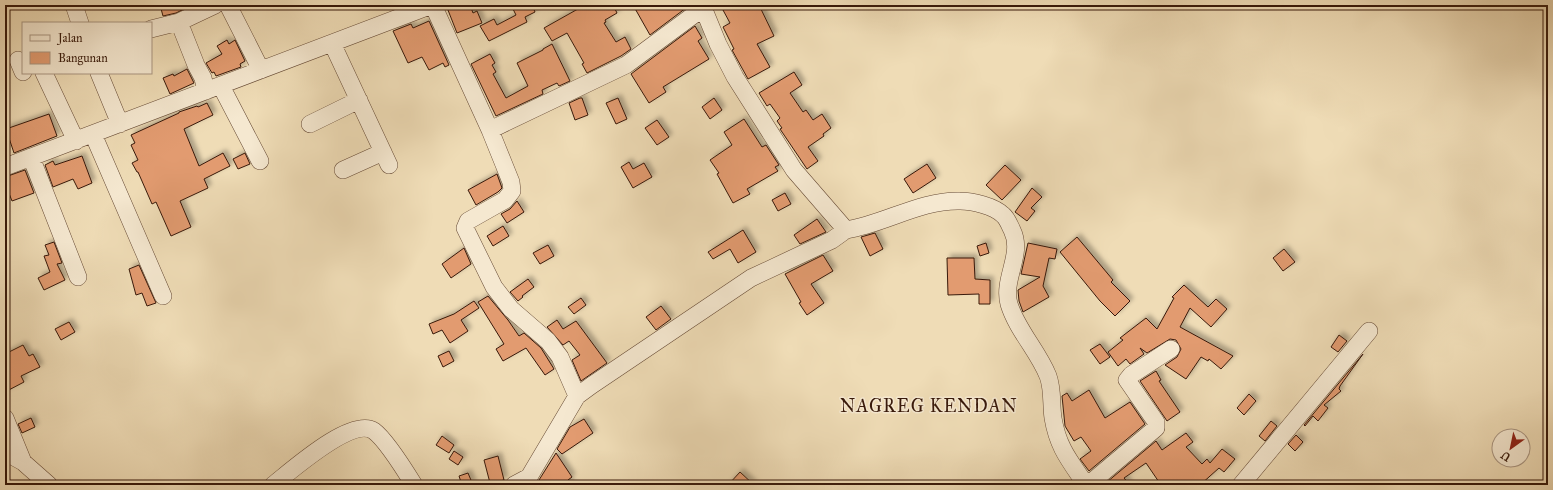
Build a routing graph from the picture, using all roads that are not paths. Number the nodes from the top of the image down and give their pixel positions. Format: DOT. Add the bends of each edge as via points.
graph roads {
  1 [pos="74,5"];
  2 [pos="215,5"];
  3 [pos="228,5"];
  4 [pos="432,5"];
  5 [pos="702,6"];
  6 [pos="80,22"];
  7 [pos="179,22"];
  8 [pos="152,29"];
  9 [pos="332,43"];
  10 [pos="261,70"];
  11 [pos="44,74"];
  12 [pos="99,74"];
  13 [pos="214,88"];
  14 [pos="359,100"];
  15 [pos="120,124"];
  16 [pos="310,124"];
  17 [pos="490,130"];
  18 [pos="93,134"];
  19 [pos="76,141"];
  20 [pos="31,157"];
  21 [pos="260,161"];
  22 [pos="5,167"];
  23 [pos="342,170"];
  24 [pos="846,230"];
  25 [pos="78,276"];
  26 [pos="163,296"];
  27 [pos="1368,331"];
  28 [pos="1171,349"];
  29 [pos="578,396"];
  30 [pos="5,418"];
  31 [pos="5,452"];
  32 [pos="24,462"];
  33 [pos="532,481"];
  34 [pos="49,485"];
  35 [pos="273,485"];
  36 [pos="414,485"];
  37 [pos="514,485"];
  38 [pos="1087,485"];
  39 [pos="1241,485"];
  1 -- 6 [label="street"];
  2 -- 7 [label="street"];
  3 -- 10 [label="street"];
  4 -- 9 [label="street"];
  4 -- 17 [label="street"];
  5 -- 17 [label="street" via="626,65"];
  5 -- 24 [label="street" via="735,77 794,170"];
  7 -- 8 [label="street"];
  7 -- 13 [label="street" via="196,65 203,78"];
  9 -- 10 [label="street"];
  9 -- 14 [label="street"];
  10 -- 13 [label="street"];
  11 -- 19 [label="street"];
  12 -- 15 [label="street"];
  13 -- 15 [label="street"];
  13 -- 21 [label="street"];
  14 -- 16 [label="street"];
  14 -- 23 [label="street" via="386,159"];
  15 -- 18 [label="street"];
  17 -- 29 [label="street" via="511,182 512,191 505,200 464,225 494,287 511,309 548,341 560,357"];
  18 -- 19 [label="street"];
  18 -- 26 [label="street"];
  19 -- 20 [label="street"];
  20 -- 22 [label="street"];
  20 -- 25 [label="street"];
  24 -- 29 [label="street" via="832,240 752,278"];
  24 -- 38 [label="street" via="861,228 937,202 961,200 995,210 1003,215 1017,246 1008,287 1009,304 1049,378 1060,448"];
  27 -- 39 [label="street"];
  28 -- 38 [label="street" via="1130,375 1127,380 1156,422 1156,428"];
  29 -- 33 [label="street"];
  30 -- 32 [label="street"];
  31 -- 32 [label="street"];
  32 -- 34 [label="street"];
  33 -- 37 [label="street"];
  35 -- 36 [label="street" via="328,443 361,428 374,431 396,457"];
}
